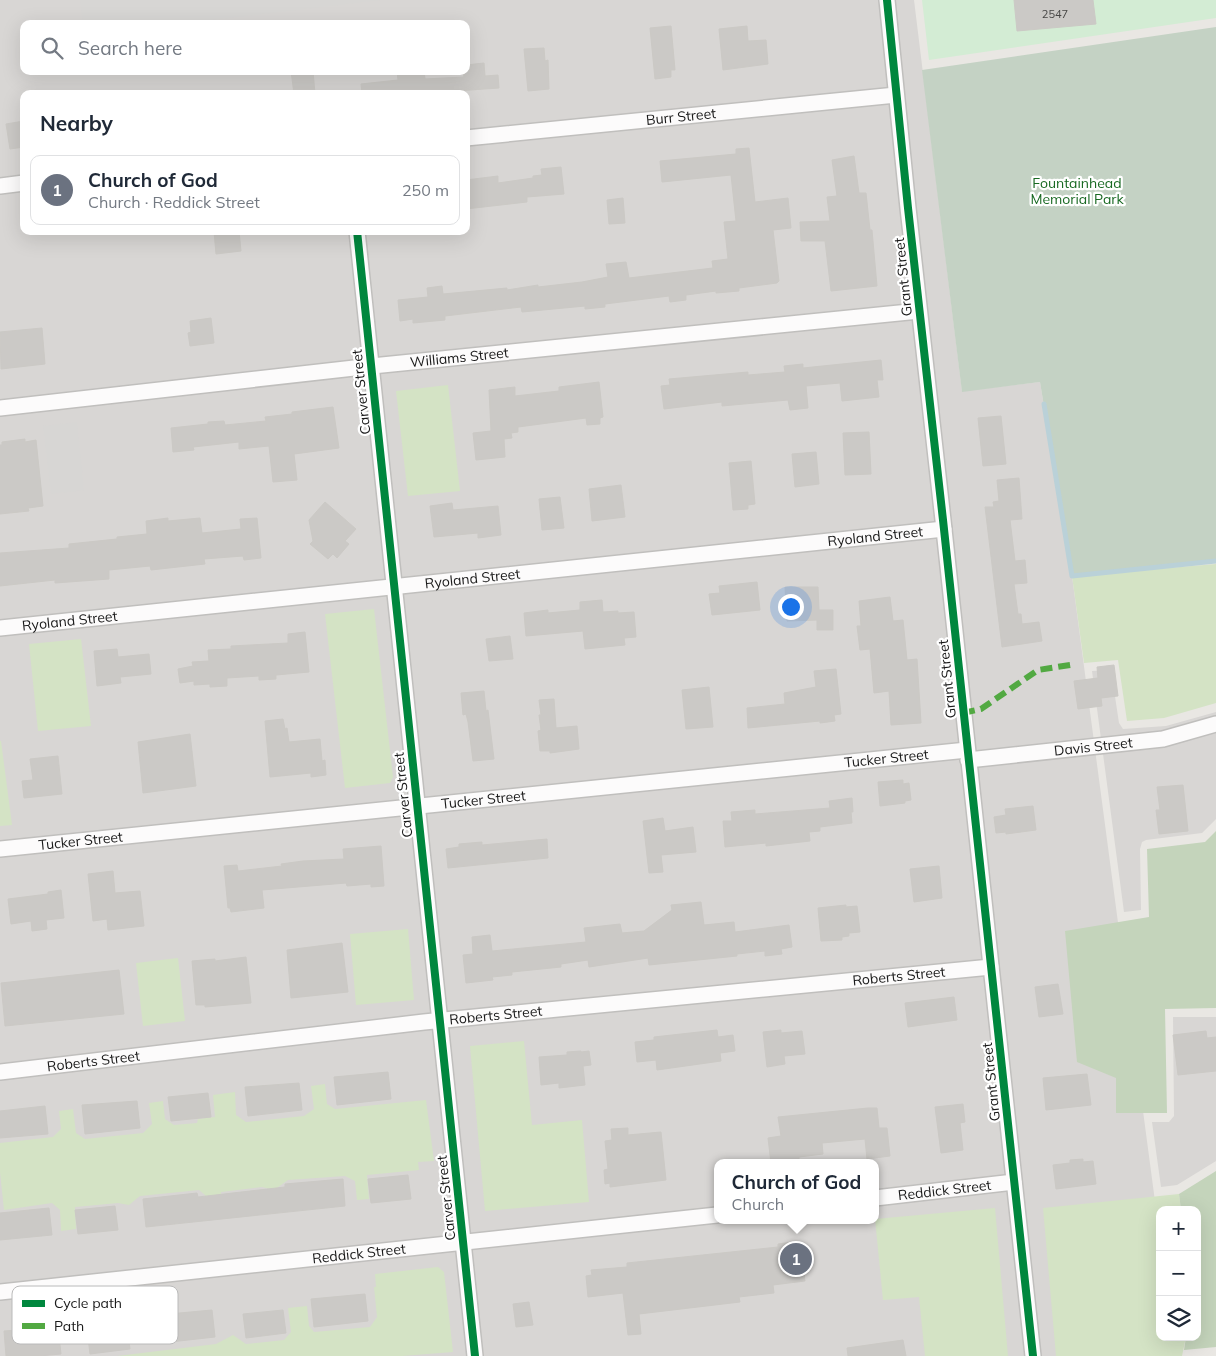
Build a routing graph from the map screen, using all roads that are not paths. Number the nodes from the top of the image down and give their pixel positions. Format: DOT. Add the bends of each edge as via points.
graph roads {
  1 [pos="887,0"];
  2 [pos="896,95"];
  3 [pos="470,138"];
  4 [pos="20,184"];
  5 [pos="0,186"];
  6 [pos="357,235"];
  7 [pos="919,311"];
  8 [pos="372,366"];
  9 [pos="0,408"];
  10 [pos="944,530"];
  11 [pos="393,586"];
  12 [pos="0,628"];
  13 [pos="1216,724"];
  14 [pos="968,755"];
  15 [pos="417,806"];
  16 [pos="0,849"];
  17 [pos="991,967"];
  18 [pos="439,1020"];
  19 [pos="0,1072"];
  20 [pos="1014,1182"];
  21 [pos="879,1198"];
  22 [pos="714,1215"];
  23 [pos="463,1242"];
  24 [pos="56,1286"];
  25 [pos="475,1356"];
  26 [pos="1033,1356"];
  1 -- 2 [label="street, Grant Street"];
  2 -- 3 [label="street, Burr Street"];
  2 -- 7 [label="street, Grant Street"];
  4 -- 5 [label="street"];
  6 -- 8 [label="street, Carver Street"];
  7 -- 8 [label="street, Williams Street"];
  7 -- 10 [label="street, Grant Street"];
  8 -- 9 [label="street, Williams Street"];
  8 -- 11 [label="street, Carver Street"];
  10 -- 11 [label="street, Ryoland Street"];
  10 -- 14 [label="street, Grant Street"];
  11 -- 12 [label="street, Ryoland Street"];
  11 -- 15 [label="street, Carver Street"];
  13 -- 14 [label="street, Davis Street" via="1163,739"];
  14 -- 15 [label="street, Tucker Street"];
  14 -- 17 [label="street, Grant Street"];
  15 -- 16 [label="street, Tucker Street"];
  15 -- 18 [label="street, Carver Street"];
  17 -- 18 [label="street, Roberts Street"];
  17 -- 20 [label="street, Grant Street"];
  18 -- 19 [label="street, Roberts Street"];
  18 -- 23 [label="street, Carver Street"];
  20 -- 21 [label="street, Reddick Street"];
  20 -- 26 [label="street, Grant Street"];
  22 -- 23 [label="street, Reddick Street"];
  23 -- 24 [label="street, Reddick Street"];
  23 -- 25 [label="street, Carver Street"];
}
